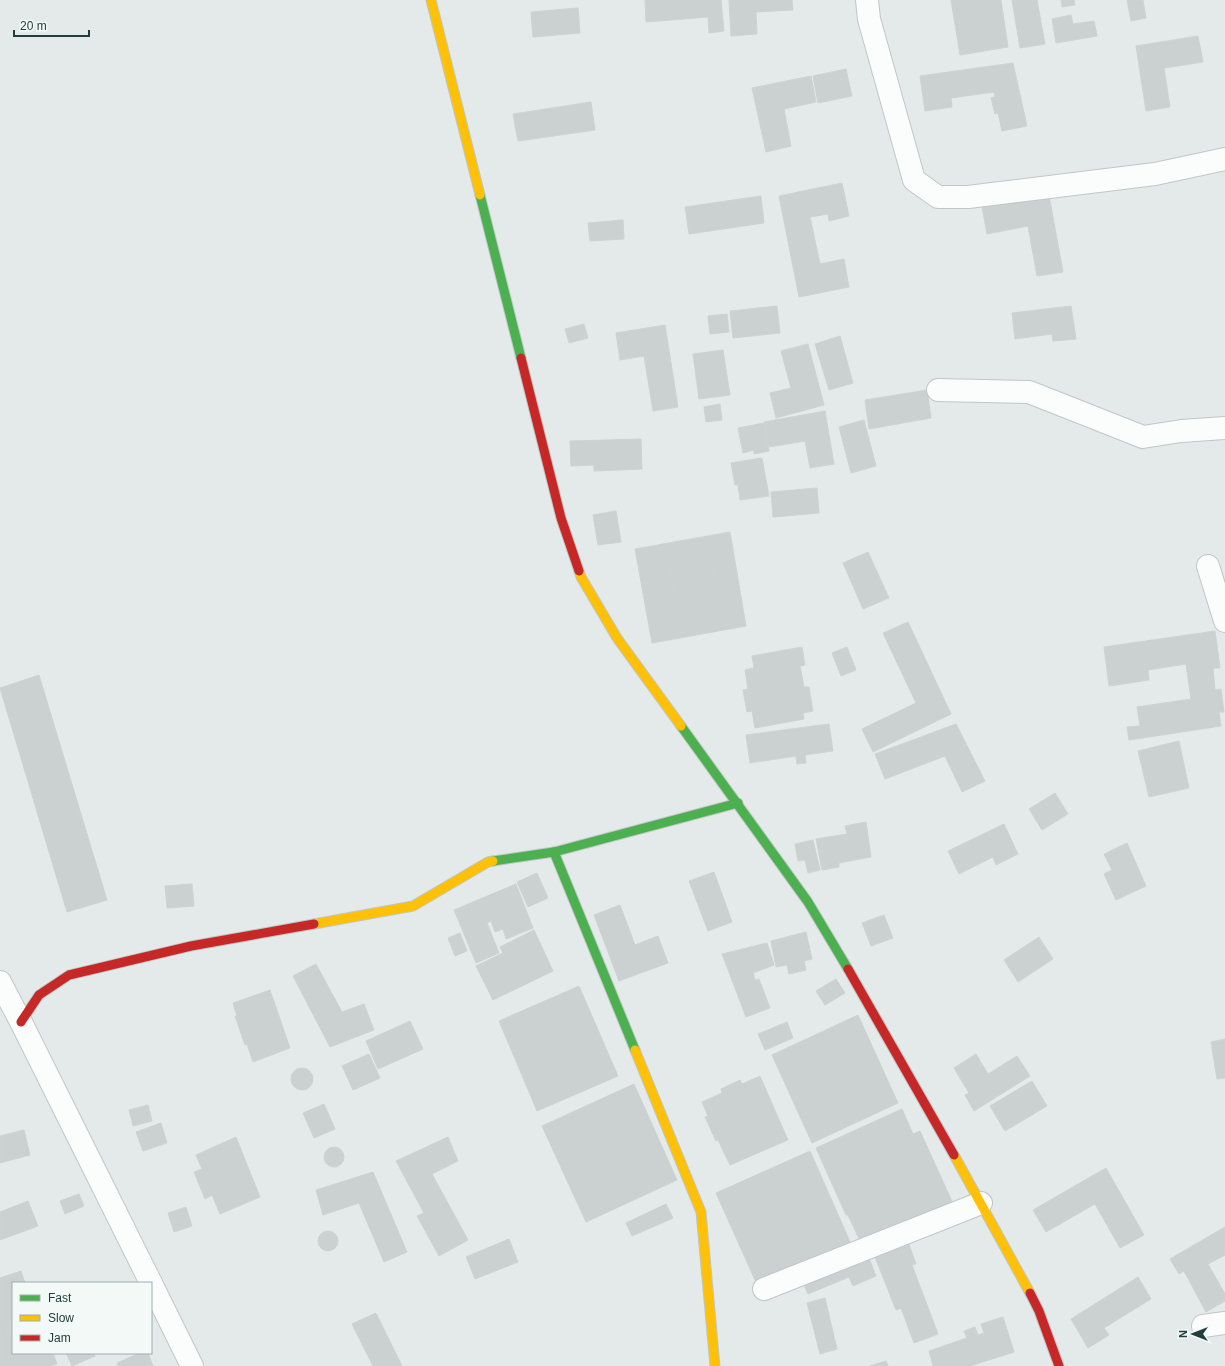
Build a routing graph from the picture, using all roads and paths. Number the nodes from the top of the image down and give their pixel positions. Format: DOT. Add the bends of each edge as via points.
graph roads {
  1 [pos="431,0"];
  2 [pos="867,0"];
  3 [pos="1225,159"];
  4 [pos="938,390"];
  5 [pos="1225,428"];
  6 [pos="1208,566"];
  7 [pos="1225,621"];
  8 [pos="738,803"];
  9 [pos="554,852"];
  10 [pos="0,982"];
  11 [pos="21,1022"];
  12 [pos="982,1203"];
  13 [pos="151,1282"];
  14 [pos="152,1285"];
  15 [pos="764,1289"];
  16 [pos="1225,1323"];
  17 [pos="1203,1326"];
  18 [pos="192,1366"];
  19 [pos="715,1366"];
  20 [pos="1059,1366"];
  1 -- 8 [label="street" via="561,518 581,577 617,638"];
  2 -- 3 [label="street" via="869,19 914,180 938,197 968,197 1155,174"];
  4 -- 5 [label="street" via="1029,392 1143,437"];
  6 -- 7 [label="street"];
  8 -- 9 [label="street"];
  8 -- 12 [label="street" via="808,902"];
  9 -- 11 [label="street" via="488,862 413,906 191,946 69,975 39,995"];
  9 -- 19 [label="street" via="702,1212"];
  10 -- 11 [label="street"];
  11 -- 13 [label="street"];
  12 -- 15 [label="street"];
  12 -- 20 [label="street" via="1040,1311"];
  14 -- 18 [label="street"];
  16 -- 17 [label="street"];
}
